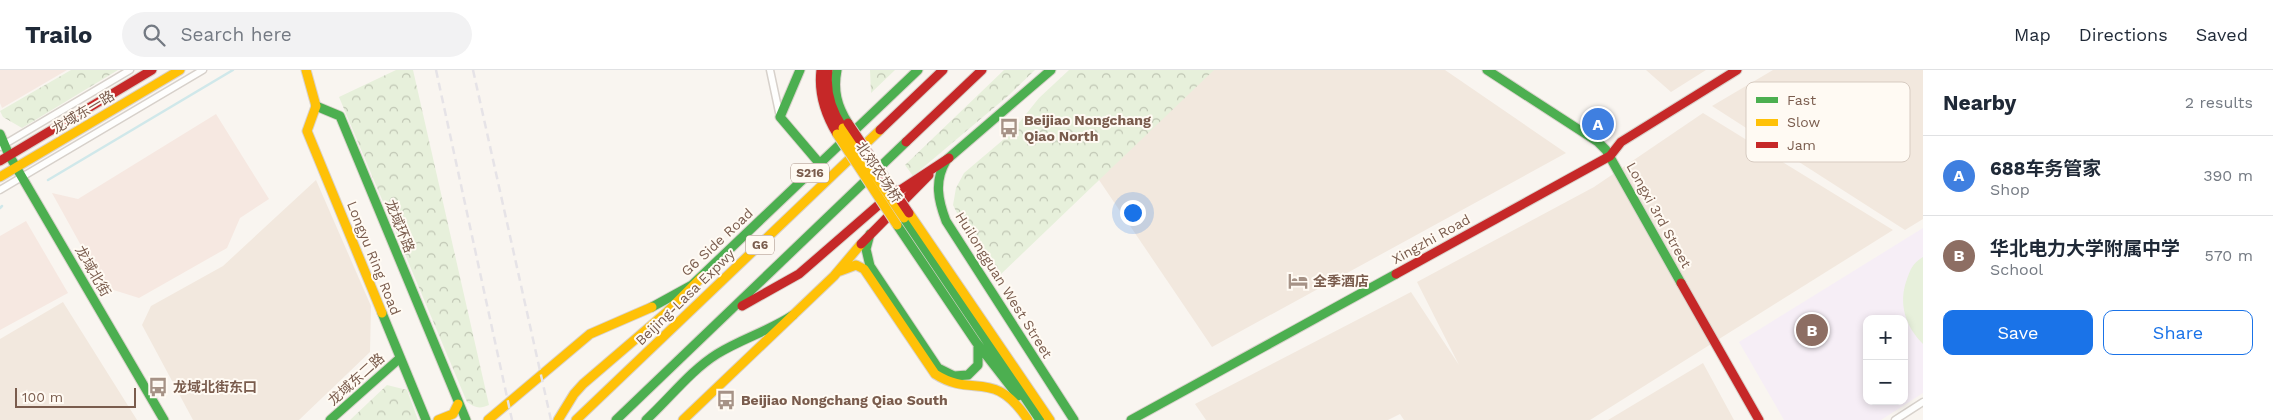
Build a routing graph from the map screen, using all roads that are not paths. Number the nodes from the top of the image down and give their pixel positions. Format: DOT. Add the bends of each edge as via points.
graph roads {
  1 [pos="130,70"];
  2 [pos="152,70"];
  3 [pos="180,70"];
  4 [pos="203,70"];
  5 [pos="306,70"];
  6 [pos="770,70"];
  7 [pos="800,70"];
  8 [pos="821,70"];
  9 [pos="828,70"];
  10 [pos="837,70"];
  11 [pos="918,70"];
  12 [pos="943,70"];
  13 [pos="982,70"];
  14 [pos="1051,70"];
  15 [pos="1487,70"];
  16 [pos="1737,70"];
  17 [pos="316,106"];
  18 [pos="780,117"];
  19 [pos="843,129"];
  20 [pos="0,134"];
  21 [pos="2,146"];
  22 [pos="10,155"];
  23 [pos="1610,156"];
  24 [pos="949,158"];
  25 [pos="0,161"];
  26 [pos="820,164"];
  27 [pos="17,168"];
  28 [pos="0,177"];
  29 [pos="22,177"];
  30 [pos="0,190"];
  31 [pos="904,219"];
  32 [pos="872,231"];
  33 [pos="834,276"];
  34 [pos="702,277"];
  35 [pos="729,313"];
  36 [pos="794,314"];
  37 [pos="976,342"];
  38 [pos="400,358"];
  39 [pos="1923,402"];
  40 [pos="458,404"];
  41 [pos="428,419"];
  42 [pos="164,420"];
  43 [pos="330,420"];
  44 [pos="438,420"];
  45 [pos="466,420"];
  46 [pos="488,420"];
  47 [pos="558,420"];
  48 [pos="576,420"];
  49 [pos="616,420"];
  50 [pos="646,420"];
  51 [pos="683,420"];
  52 [pos="1028,420"];
  53 [pos="1035,420"];
  54 [pos="1040,420"];
  55 [pos="1050,420"];
  56 [pos="1074,420"];
  57 [pos="1131,420"];
  58 [pos="1758,420"];
  59 [pos="1895,420"];
  1 -- 21 [label="street"];
  2 -- 22 [label="main road, 龙域东一路"];
  3 -- 27 [label="main road, 龙域东一路"];
  4 -- 29 [label="street"];
  5 -- 17 [label="main road"];
  6 -- 18 [label="street"];
  7 -- 18 [label="main road"];
  8 -- 19 [label="main road" via="822,104"];
  9 -- 19 [label="main road" via="827,92"];
  10 -- 19 [label="main road" via="835,84"];
  11 -- 26 [label="main road, G6 Side Road / S216"];
  12 -- 48 [label="main road, Beijing-Lasa Expwy / G6"];
  13 -- 35 [label="main road, G6"];
  14 -- 24 [label="main road"];
  15 -- 23 [label="main road, Longxi 3rd Street" via="1598,142"];
  16 -- 23 [label="main road, Xingzhi Road" via="1621,142"];
  17 -- 38 [label="main road, Longyu Ring Road" via="307,131"];
  17 -- 40 [label="main road, 龙域环路" via="340,116"];
  18 -- 26 [label="main road"];
  19 -- 31 [label="main road, 北郊农场桥, bridge"];
  19 -- 31 [label="main road, 北郊农场桥, bridge"];
  20 -- 21 [label="main road, 龙域北街"];
  21 -- 22 [label="main road, 龙域北街"];
  22 -- 25 [label="main road, 龙域东一路"];
  22 -- 27 [label="main road, 龙域北街"];
  23 -- 57 [label="main road, Xingzhi Road"];
  23 -- 58 [label="main road, Longxi 3rd Street"];
  24 -- 32 [label="main road"];
  24 -- 35 [label="main road" via="882,202 799,274"];
  24 -- 56 [label="main road, Huilongguan West Street" via="938,180 940,204 946,220"];
  26 -- 34 [label="main road, G6 Side Road / S216"];
  27 -- 28 [label="main road, 龙域东一路"];
  27 -- 29 [label="main road, 龙域北街"];
  29 -- 30 [label="street"];
  29 -- 42 [label="main road, 龙域北街"];
  31 -- 37 [label="main road"];
  31 -- 54 [label="main road"];
  31 -- 55 [label="main road"];
  32 -- 33 [label="main road"];
  32 -- 37 [label="main road" via="866,244 870,266 938,368 957,377 974,372 980,360"];
  33 -- 36 [label="main road"];
  33 -- 52 [label="main road" via="850,266 862,267 935,374 953,384 983,385 1001,391"];
  34 -- 46 [label="main road, G6 Side Road / S216" via="665,301 590,334"];
  34 -- 47 [label="main road" via="667,312 583,384"];
  35 -- 49 [label="main road, G6"];
  36 -- 50 [label="main road" via="708,360"];
  36 -- 51 [label="main road"];
  37 -- 53 [label="main road"];
  38 -- 41 [label="main road, Longyu Ring Road"];
  38 -- 43 [label="main road, 龙域东二路"];
  39 -- 59 [label="street"];
  40 -- 44 [label="main road" via="453,414"];
  40 -- 45 [label="main road"];
}
